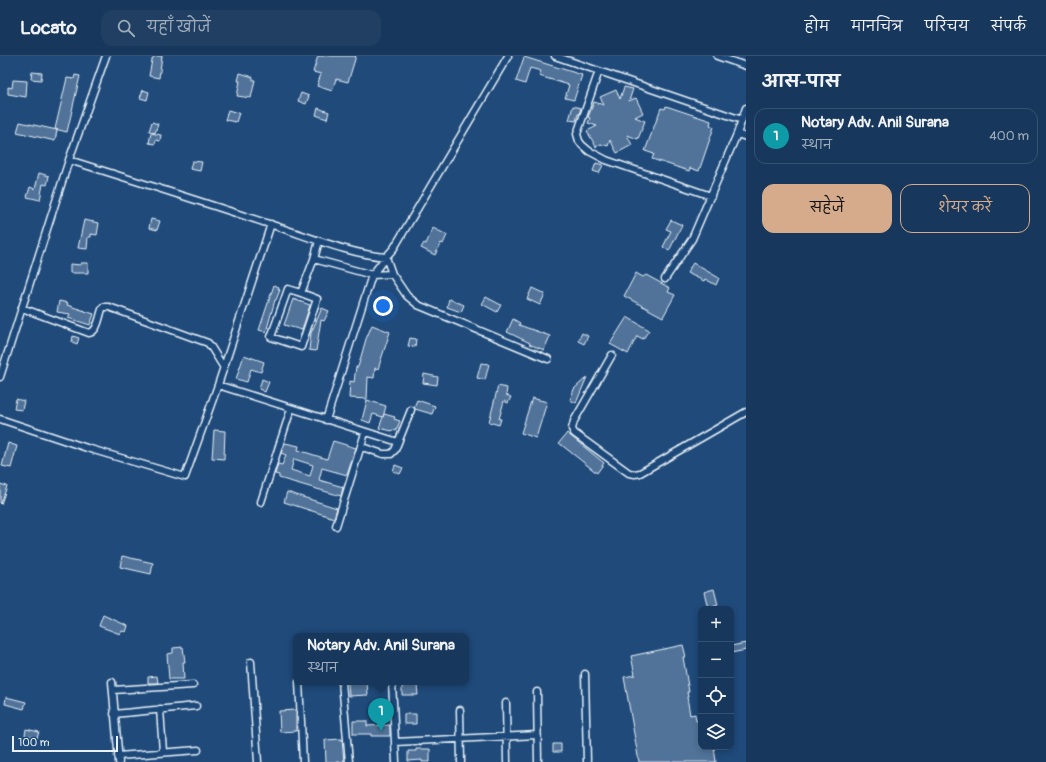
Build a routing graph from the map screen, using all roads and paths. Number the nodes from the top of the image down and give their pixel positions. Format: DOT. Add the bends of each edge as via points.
graph roads {
  1 [pos="106,56"];
  2 [pos="508,56"];
  3 [pos="555,56"];
  4 [pos="717,56"];
  5 [pos="746,66"];
  6 [pos="599,71"];
  7 [pos="746,108"];
  8 [pos="742,120"];
  9 [pos="737,134"];
  10 [pos="746,137"];
  11 [pos="69,160"];
  12 [pos="711,196"];
  13 [pos="271,224"];
  14 [pos="319,241"];
  15 [pos="386,257"];
  16 [pos="314,260"];
  17 [pos="392,274"];
  18 [pos="372,275"];
  19 [pos="665,279"];
  20 [pos="301,293"];
  21 [pos="22,308"];
  22 [pos="612,355"];
  23 [pos="548,359"];
  24 [pos="224,368"];
  25 [pos="0,377"];
  26 [pos="218,385"];
  27 [pos="292,409"];
  28 [pos="411,410"];
  29 [pos="746,412"];
  30 [pos="0,419"];
  31 [pos="326,420"];
  32 [pos="366,433"];
  33 [pos="398,442"];
  34 [pos="362,447"];
  35 [pos="261,502"];
  36 [pos="336,526"];
  37 [pos="251,662"];
  38 [pos="585,674"];
  39 [pos="112,682"];
  40 [pos="193,685"];
  41 [pos="298,685"];
  42 [pos="342,685"];
  43 [pos="392,685"];
  44 [pos="113,690"];
  45 [pos="537,692"];
  46 [pos="506,702"];
  47 [pos="196,706"];
  48 [pos="160,709"];
  49 [pos="460,710"];
  50 [pos="114,714"];
  51 [pos="538,735"];
  52 [pos="507,736"];
  53 [pos="460,738"];
  54 [pos="395,742"];
  55 [pos="198,750"];
  56 [pos="163,752"];
  57 [pos="118,759"];
  58 [pos="258,762"];
  59 [pos="302,762"];
  60 [pos="349,762"];
  61 [pos="396,762"];
  62 [pos="461,762"];
  63 [pos="507,762"];
  64 [pos="538,762"];
  65 [pos="587,762"];
  1 -- 11 [label="street"];
  2 -- 15 [label="street" via="394,248"];
  3 -- 6 [label="street"];
  4 -- 5 [label="street"];
  6 -- 8 [label="street"];
  6 -- 12 [label="street" via="577,134 582,146 606,160"];
  7 -- 8 [label="street"];
  8 -- 9 [label="street"];
  9 -- 10 [label="street"];
  9 -- 12 [label="street"];
  11 -- 13 [label="street"];
  11 -- 21 [label="street"];
  12 -- 19 [label="street" via="692,239"];
  13 -- 14 [label="street"];
  13 -- 24 [label="street"];
  14 -- 15 [label="street" via="373,256"];
  14 -- 16 [label="street"];
  15 -- 17 [label="street"];
  15 -- 18 [label="street"];
  16 -- 18 [label="street"];
  16 -- 20 [label="street"];
  17 -- 18 [label="street"];
  17 -- 23 [label="street" via="407,296 418,305"];
  18 -- 31 [label="street"];
  20 -- 20 [label="street" via="317,299 300,347 271,338 288,289"];
  21 -- 24 [label="street" via="89,333 96,329 103,307 109,306 208,343"];
  21 -- 25 [label="street"];
  22 -- 29 [label="street" via="574,421 572,429 631,474 640,472"];
  24 -- 26 [label="street"];
  26 -- 27 [label="street"];
  26 -- 30 [label="street" via="185,477"];
  27 -- 31 [label="street"];
  27 -- 35 [label="street"];
  28 -- 33 [label="street"];
  31 -- 32 [label="street"];
  32 -- 33 [label="street"];
  32 -- 34 [label="street"];
  33 -- 34 [label="street" via="393,452 388,455"];
  34 -- 36 [label="street"];
  37 -- 58 [label="street"];
  38 -- 65 [label="street"];
  39 -- 44 [label="street"];
  40 -- 44 [label="street"];
  41 -- 59 [label="street"];
  42 -- 60 [label="street"];
  43 -- 54 [label="street"];
  44 -- 50 [label="street"];
  45 -- 51 [label="street"];
  46 -- 52 [label="street"];
  47 -- 48 [label="street"];
  48 -- 50 [label="street"];
  48 -- 56 [label="street"];
  49 -- 53 [label="street"];
  50 -- 57 [label="street"];
  51 -- 52 [label="street"];
  51 -- 64 [label="street"];
  52 -- 53 [label="street"];
  52 -- 63 [label="street"];
  53 -- 54 [label="street"];
  53 -- 62 [label="street"];
  54 -- 61 [label="street"];
  55 -- 56 [label="street"];
  56 -- 57 [label="street"];
}
